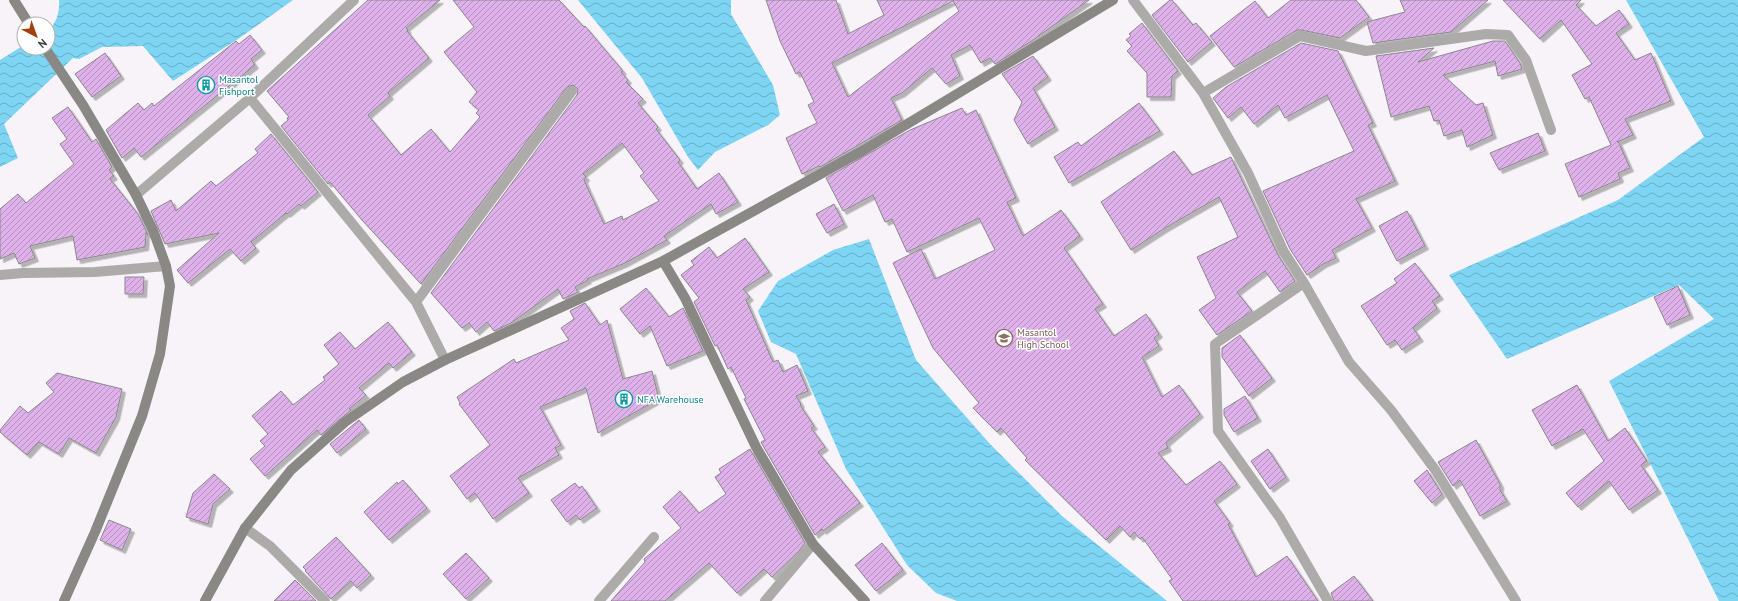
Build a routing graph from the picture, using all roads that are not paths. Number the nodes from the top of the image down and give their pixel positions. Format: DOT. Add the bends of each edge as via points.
graph roads {
  1 [pos="14,0"];
  2 [pos="354,0"];
  3 [pos="1113,0"];
  4 [pos="1133,0"];
  5 [pos="24,16"];
  6 [pos="50,56"];
  7 [pos="572,91"];
  8 [pos="1203,93"];
  9 [pos="250,98"];
  10 [pos="1551,130"];
  11 [pos="136,196"];
  12 [pos="663,261"];
  13 [pos="166,266"];
  14 [pos="0,275"];
  15 [pos="1304,283"];
  16 [pos="416,302"];
  17 [pos="445,360"];
  18 [pos="245,528"];
  19 [pos="654,537"];
  20 [pos="813,544"];
  21 [pos="64,601"];
  22 [pos="205,601"];
  23 [pos="325,601"];
  24 [pos="599,601"];
  25 [pos="764,601"];
  26 [pos="865,601"];
  27 [pos="1328,601"];
  28 [pos="1516,601"];
  1 -- 5 [label="street"];
  2 -- 9 [label="street"];
  3 -- 12 [label="street" via="864,150"];
  4 -- 8 [label="street"];
  6 -- 11 [label="street" via="83,105"];
  7 -- 16 [label="street"];
  8 -- 10 [label="street" via="1300,36 1366,52 1486,34 1508,35 1526,60"];
  8 -- 15 [label="street" via="1248,173 1284,252"];
  9 -- 11 [label="street"];
  9 -- 16 [label="street"];
  11 -- 13 [label="street" via="153,230"];
  12 -- 17 [label="street"];
  12 -- 20 [label="street" via="685,298 756,447"];
  13 -- 14 [label="street" via="95,272"];
  13 -- 21 [label="street" via="170,286 160,354 142,416"];
  15 -- 27 [label="street" via="1215,344 1218,431 1280,518"];
  15 -- 28 [label="street" via="1349,362 1391,410 1436,471"];
  16 -- 17 [label="street"];
  17 -- 18 [label="street" via="403,382 345,422 291,470"];
  18 -- 22 [label="street"];
  18 -- 23 [label="street" via="270,546"];
  19 -- 24 [label="street"];
  20 -- 25 [label="street"];
  20 -- 26 [label="street"];
}
